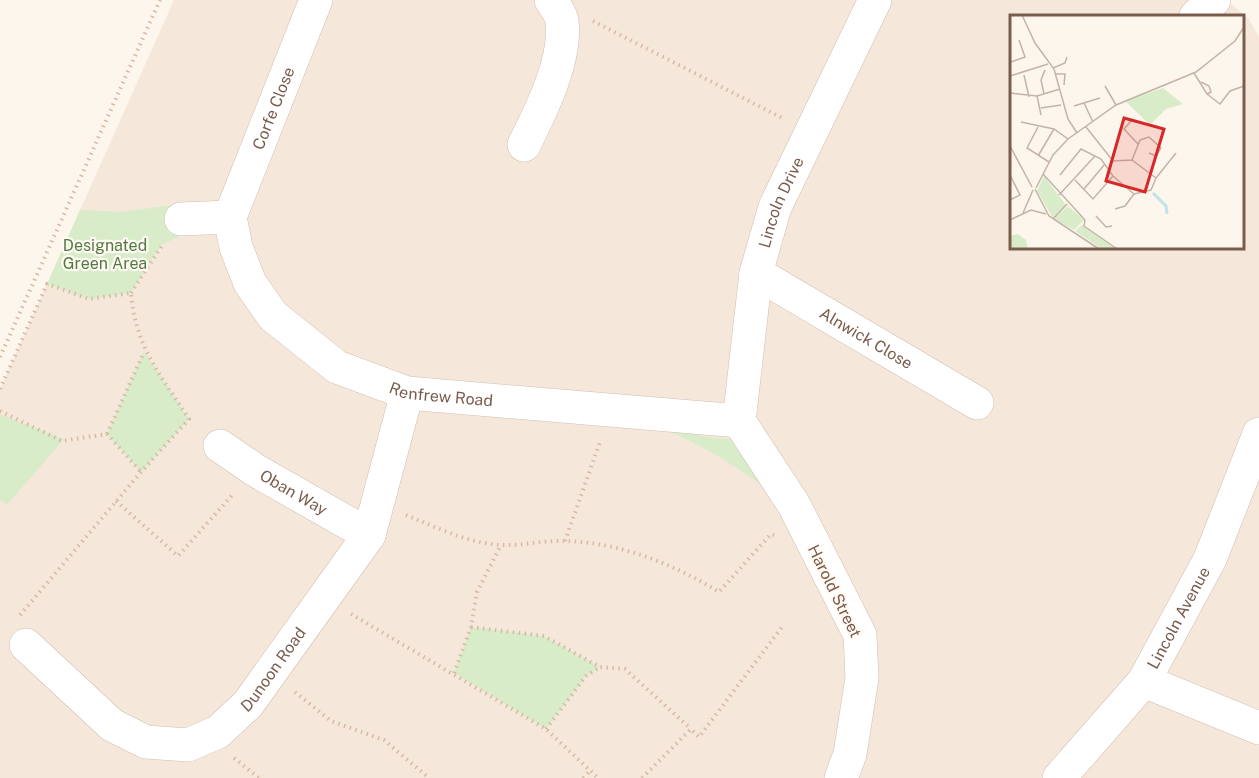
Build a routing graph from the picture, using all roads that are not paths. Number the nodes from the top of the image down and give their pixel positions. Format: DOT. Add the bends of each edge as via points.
graph roads {
  1 [pos="316,0"];
  2 [pos="551,0"];
  3 [pos="875,0"];
  4 [pos="1214,0"];
  5 [pos="1197,15"];
  6 [pos="525,145"];
  7 [pos="230,217"];
  8 [pos="181,219"];
  9 [pos="756,273"];
  10 [pos="407,393"];
  11 [pos="977,403"];
  12 [pos="739,421"];
  13 [pos="1259,434"];
  14 [pos="220,446"];
  15 [pos="369,535"];
  16 [pos="20,633"];
  17 [pos="1144,681"];
  18 [pos="1259,728"];
  19 [pos="841,778"];
  20 [pos="1059,778"];
  1 -- 7 [label="street, Corfe Close"];
  2 -- 6 [label="street" via="562,18 562,44 544,104"];
  3 -- 9 [label="street, Lincoln Drive" via="775,207"];
  4 -- 5 [label="street"];
  7 -- 8 [label="street"];
  7 -- 10 [label="street, Renfrew Road" via="250,283 273,316 337,367"];
  9 -- 11 [label="street, Alnwick Close"];
  9 -- 12 [label="street, Lincoln Drive"];
  10 -- 12 [label="street, Renfrew Road"];
  10 -- 15 [label="street, Dunoon Road"];
  12 -- 19 [label="street, Harold Street" via="794,505 860,635 862,678 850,754"];
  13 -- 17 [label="street, Lincoln Avenue" via="1210,559"];
  14 -- 15 [label="street, Oban Way"];
  15 -- 16 [label="street, Dunoon Road" via="248,704 218,732 188,745 146,742 112,725"];
  17 -- 18 [label="street"];
  17 -- 20 [label="street, Lincoln Avenue"];
}
